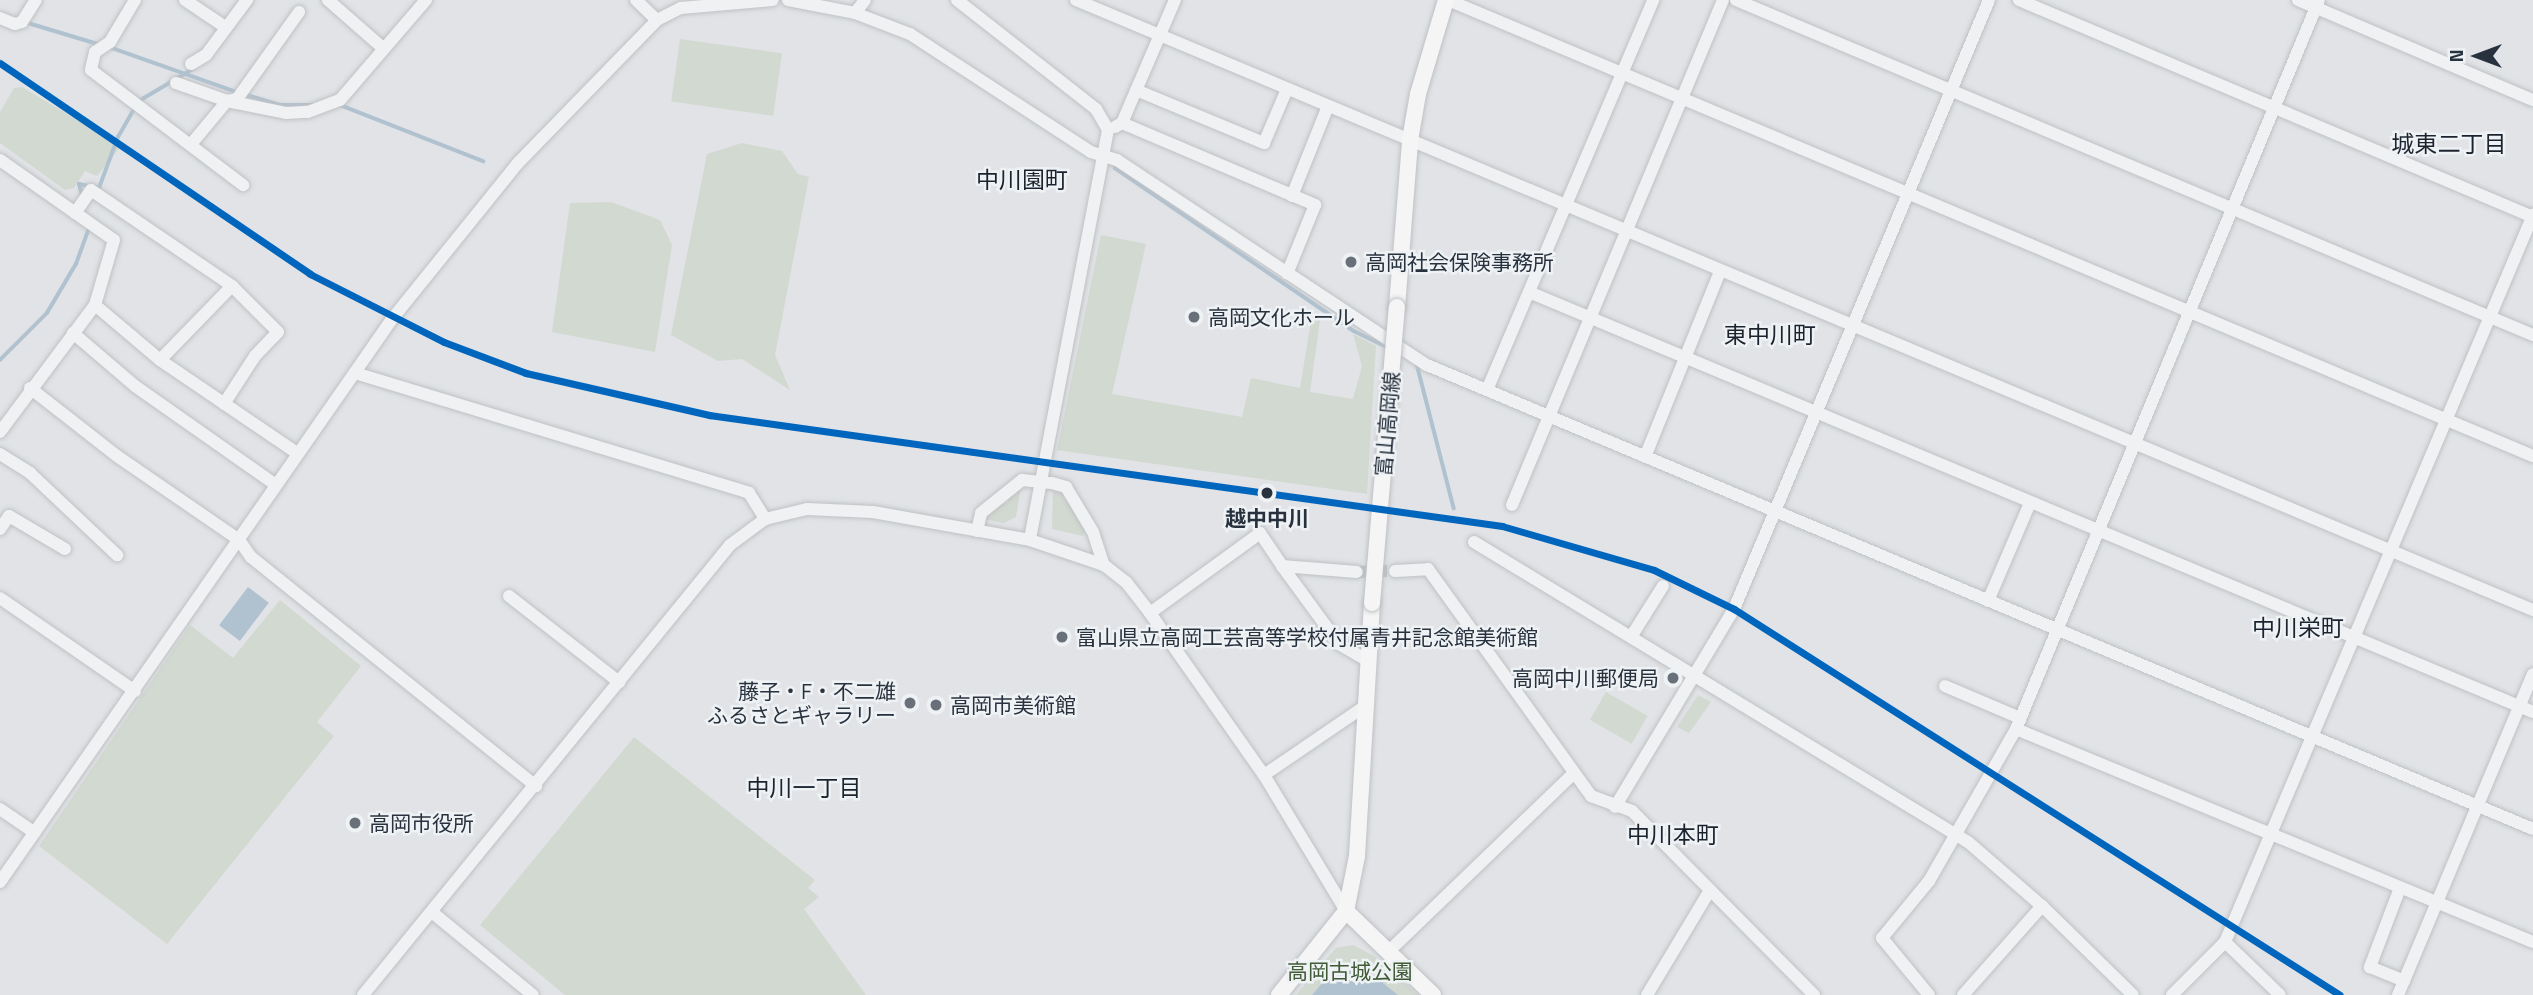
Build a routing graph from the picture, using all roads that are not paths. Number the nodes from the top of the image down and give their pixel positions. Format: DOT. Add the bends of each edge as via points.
graph roads {
  1 [pos="135,0"];
  2 [pos="185,0"];
  3 [pos="247,0"];
  4 [pos="328,0"];
  5 [pos="426,0"];
  6 [pos="636,0"];
  7 [pos="773,0"];
  8 [pos="788,0"];
  9 [pos="865,0"];
  10 [pos="957,0"];
  11 [pos="1076,0"];
  12 [pos="1175,0"];
  13 [pos="1447,0"];
  14 [pos="1653,0"];
  15 [pos="1723,0"];
  16 [pos="1736,0"];
  17 [pos="1989,0"];
  18 [pos="2019,0"];
  19 [pos="2298,0"];
  20 [pos="741,1"];
  21 [pos="1094,4"];
  22 [pos="2318,4"];
  23 [pos="33,5"];
  24 [pos="299,12"];
  25 [pos="855,13"];
  26 [pos="0,18"];
  27 [pos="657,20"];
  28 [pos="225,27"];
  29 [pos="1159,36"];
  30 [pos="384,49"];
  31 [pos="191,64"];
  32 [pos="1620,74"];
  33 [pos="176,83"];
  34 [pos="1287,89"];
  35 [pos="1136,90"];
  36 [pos="1951,93"];
  37 [pos="236,97"];
  38 [pos="2533,100"];
  39 [pos="1682,101"];
  40 [pos="1328,106"];
  41 [pos="2274,108"];
  42 [pos="1122,123"];
  43 [pos="1108,130"];
  44 [pos="1410,140"];
  45 [pos="191,143"];
  46 [pos="1103,153"];
  47 [pos="0,160"];
  48 [pos="243,185"];
  49 [pos="1906,195"];
  50 [pos="1292,196"];
  51 [pos="1566,204"];
  52 [pos="2232,208"];
  53 [pos="75,213"];
  54 [pos="2533,216"];
  55 [pos="1629,230"];
  56 [pos="1720,271"];
  57 [pos="1287,275"];
  58 [pos="232,286"];
  59 [pos="1529,292"];
  60 [pos="95,304"];
  61 [pos="2187,312"];
  62 [pos="2490,316"];
  63 [pos="1590,320"];
  64 [pos="1853,325"];
  65 [pos="73,333"];
  66 [pos="2533,335"];
  67 [pos="160,360"];
  68 [pos="1685,360"];
  69 [pos="355,373"];
  70 [pos="30,388"];
  71 [pos="1487,390"];
  72 [pos="224,404"];
  73 [pos="1817,412"];
  74 [pos="1552,417"];
  75 [pos="2446,419"];
  76 [pos="0,432"];
  77 [pos="2133,442"];
  78 [pos="297,453"];
  79 [pos="0,454"];
  80 [pos="2533,456"];
  81 [pos="1645,457"];
  82 [pos="1040,481"];
  83 [pos="276,485"];
  84 [pos="2030,503"];
  85 [pos="1512,505"];
  86 [pos="1775,511"];
  87 [pos="765,519"];
  88 [pos="0,530"];
  89 [pos="977,531"];
  90 [pos="2096,531"];
  91 [pos="239,540"];
  92 [pos="1030,540"];
  93 [pos="1474,542"];
  94 [pos="65,549"];
  95 [pos="2391,550"];
  96 [pos="117,555"];
  97 [pos="1104,565"];
  98 [pos="1282,566"];
  99 [pos="1395,571"];
  100 [pos="1357,572"];
  101 [pos="1663,586"];
  102 [pos="509,596"];
  103 [pos="0,598"];
  104 [pos="1988,601"];
  105 [pos="2533,610"];
  106 [pos="1150,613"];
  107 [pos="2057,629"];
  108 [pos="1631,637"];
  109 [pos="2354,637"];
  110 [pos="1369,662"];
  111 [pos="2533,674"];
  112 [pos="1693,676"];
  113 [pos="619,682"];
  114 [pos="1945,686"];
  115 [pos="135,691"];
  116 [pos="1365,706"];
  117 [pos="2520,706"];
  118 [pos="2533,712"];
  119 [pos="2018,724"];
  120 [pos="2313,736"];
  121 [pos="1573,774"];
  122 [pos="1264,775"];
  123 [pos="536,786"];
  124 [pos="1615,807"];
  125 [pos="2479,807"];
  126 [pos="0,809"];
  127 [pos="2533,829"];
  128 [pos="35,833"];
  129 [pos="2270,835"];
  130 [pos="1957,836"];
  131 [pos="0,882"];
  132 [pos="2400,888"];
  133 [pos="1710,890"];
  134 [pos="2439,904"];
  135 [pos="2042,906"];
  136 [pos="1346,911"];
  137 [pos="433,913"];
  138 [pos="2225,942"];
  139 [pos="2533,942"];
  140 [pos="1387,953"];
  141 [pos="2404,981"];
  142 [pos="363,995"];
  143 [pos="533,995"];
  144 [pos="1279,995"];
  145 [pos="1433,995"];
  146 [pos="1647,995"];
  147 [pos="1814,995"];
  148 [pos="1929,995"];
  149 [pos="1963,995"];
  150 [pos="2133,995"];
  151 [pos="2172,995"];
  152 [pos="2280,995"];
  153 [pos="2398,995"];
  1 -- 45 [label="street" via="110,42 95,52 91,70"];
  2 -- 28 [label="street"];
  3 -- 28 [label="street"];
  4 -- 30 [label="street"];
  5 -- 30 [label="street"];
  6 -- 27 [label="street"];
  7 -- 20 [label="street"];
  8 -- 25 [label="street"];
  9 -- 25 [label="street"];
  10 -- 43 [label="street" via="1096,108"];
  11 -- 21 [label="street"];
  12 -- 29 [label="street"];
  13 -- 32 [label="street"];
  13 -- 44 [label="main road, 富山高岡線" via="1418,94"];
  14 -- 32 [label="street"];
  15 -- 39 [label="street"];
  16 -- 36 [label="street"];
  17 -- 36 [label="street"];
  18 -- 41 [label="street"];
  19 -- 22 [label="street"];
  20 -- 27 [label="street" via="681,8"];
  21 -- 29 [label="street"];
  22 -- 38 [label="street"];
  22 -- 41 [label="street"];
  23 -- 26 [label="street" via="22,22"];
  24 -- 37 [label="street"];
  25 -- 46 [label="street" via="910,34 1091,152"];
  27 -- 69 [label="street" via="518,163 418,283"];
  28 -- 31 [label="street" via="206,55"];
  29 -- 34 [label="street"];
  29 -- 35 [label="street"];
  30 -- 37 [label="street" via="340,100 307,112 286,113"];
  32 -- 39 [label="street"];
  32 -- 51 [label="street"];
  33 -- 37 [label="street"];
  34 -- 35 [label="street" via="1264,143"];
  34 -- 40 [label="street"];
  35 -- 42 [label="street"];
  36 -- 49 [label="street"];
  36 -- 52 [label="street"];
  37 -- 45 [label="street"];
  39 -- 49 [label="street"];
  39 -- 55 [label="street"];
  40 -- 44 [label="street"];
  40 -- 50 [label="street"];
  41 -- 52 [label="street"];
  41 -- 54 [label="street"];
  42 -- 43 [label="street"];
  42 -- 50 [label="street"];
  43 -- 46 [label="street"];
  44 -- 51 [label="street"];
  44 -- 110 [label="main road, 富山高岡線, bridge"];
  45 -- 48 [label="street"];
  46 -- 57 [label="street"];
  46 -- 82 [label="street"];
  47 -- 53 [label="street"];
  49 -- 61 [label="street"];
  49 -- 64 [label="street"];
  50 -- 57 [label="street" via="1315,205"];
  51 -- 55 [label="street"];
  51 -- 59 [label="street"];
  52 -- 61 [label="street"];
  52 -- 62 [label="street"];
  53 -- 58 [label="street" via="90,190"];
  53 -- 60 [label="street" via="114,240"];
  54 -- 62 [label="street"];
  55 -- 56 [label="street"];
  55 -- 63 [label="street"];
  56 -- 64 [label="street"];
  56 -- 68 [label="street"];
  57 -- 71 [label="street" via="1427,365"];
  58 -- 67 [label="street"];
  58 -- 72 [label="street" via="278,332 255,356"];
  59 -- 63 [label="street"];
  59 -- 71 [label="street"];
  60 -- 65 [label="street"];
  60 -- 67 [label="street"];
  61 -- 75 [label="street"];
  61 -- 77 [label="street"];
  62 -- 66 [label="street"];
  62 -- 75 [label="street"];
  63 -- 68 [label="street"];
  63 -- 74 [label="street"];
  64 -- 73 [label="street"];
  64 -- 77 [label="street"];
  65 -- 70 [label="street"];
  65 -- 83 [label="street" via="135,386"];
  67 -- 72 [label="street"];
  68 -- 73 [label="street"];
  68 -- 81 [label="street"];
  69 -- 78 [label="street"];
  69 -- 87 [label="street" via="749,493"];
  70 -- 76 [label="street"];
  70 -- 91 [label="street" via="117,456"];
  71 -- 74 [label="street"];
  72 -- 78 [label="street"];
  73 -- 84 [label="street"];
  73 -- 86 [label="street"];
  74 -- 81 [label="street"];
  74 -- 85 [label="street"];
  75 -- 80 [label="street"];
  75 -- 95 [label="street"];
  77 -- 90 [label="street"];
  77 -- 95 [label="street"];
  78 -- 83 [label="street"];
  79 -- 96 [label="street" via="30,472"];
  81 -- 86 [label="street"];
  82 -- 89 [label="street" via="1022,480 981,513"];
  82 -- 92 [label="street"];
  82 -- 97 [label="street" via="1066,487 1093,532"];
  83 -- 91 [label="street"];
  84 -- 90 [label="street"];
  84 -- 104 [label="street"];
  86 -- 104 [label="street"];
  86 -- 112 [label="street" via="1734,609"];
  87 -- 89 [label="street" via="807,509 841,509"];
  87 -- 113 [label="street" via="730,545"];
  88 -- 94 [label="street" via="9,516"];
  89 -- 92 [label="street"];
  90 -- 107 [label="street"];
  90 -- 109 [label="street"];
  91 -- 115 [label="street"];
  91 -- 123 [label="street" via="251,557"];
  92 -- 97 [label="street"];
  93 -- 108 [label="street"];
  95 -- 105 [label="street"];
  95 -- 109 [label="street"];
  97 -- 106 [label="street" via="1126,582"];
  98 -- 100 [label="street"];
  98 -- 106 [label="street" via="1260,533"];
  98 -- 110 [label="street" via="1339,644"];
  99 -- 121 [label="street" via="1428,569"];
  101 -- 108 [label="street"];
  102 -- 113 [label="street"];
  103 -- 115 [label="street"];
  104 -- 107 [label="street"];
  106 -- 122 [label="street"];
  107 -- 119 [label="street"];
  107 -- 120 [label="street"];
  108 -- 112 [label="street"];
  109 -- 117 [label="street"];
  109 -- 120 [label="street"];
  110 -- 116 [label="main road, 富山高岡線"];
  111 -- 117 [label="street"];
  112 -- 124 [label="street"];
  112 -- 130 [label="street"];
  113 -- 123 [label="street"];
  114 -- 119 [label="street"];
  115 -- 128 [label="street"];
  116 -- 122 [label="street"];
  116 -- 136 [label="main road, 富山高岡線" via="1357,856"];
  117 -- 118 [label="street"];
  117 -- 125 [label="street"];
  119 -- 129 [label="street"];
  119 -- 130 [label="street"];
  120 -- 125 [label="street"];
  120 -- 129 [label="street"];
  121 -- 124 [label="street" via="1591,796"];
  121 -- 140 [label="street"];
  122 -- 136 [label="street"];
  123 -- 137 [label="street"];
  124 -- 133 [label="street" via="1632,811"];
  125 -- 127 [label="street"];
  125 -- 134 [label="street"];
  126 -- 128 [label="street"];
  128 -- 131 [label="street"];
  129 -- 132 [label="street"];
  129 -- 138 [label="street"];
  130 -- 135 [label="street"];
  130 -- 148 [label="street" via="1929,881 1882,938"];
  132 -- 134 [label="street"];
  132 -- 141 [label="street" via="2370,967"];
  133 -- 146 [label="street"];
  133 -- 147 [label="street"];
  134 -- 139 [label="street"];
  134 -- 141 [label="street"];
  135 -- 149 [label="street"];
  135 -- 150 [label="street"];
  136 -- 140 [label="main road"];
  136 -- 144 [label="main road, 富山高岡線"];
  137 -- 142 [label="street"];
  137 -- 143 [label="street"];
  138 -- 151 [label="street"];
  138 -- 152 [label="street"];
  140 -- 145 [label="main road"];
  141 -- 153 [label="street"];
}
